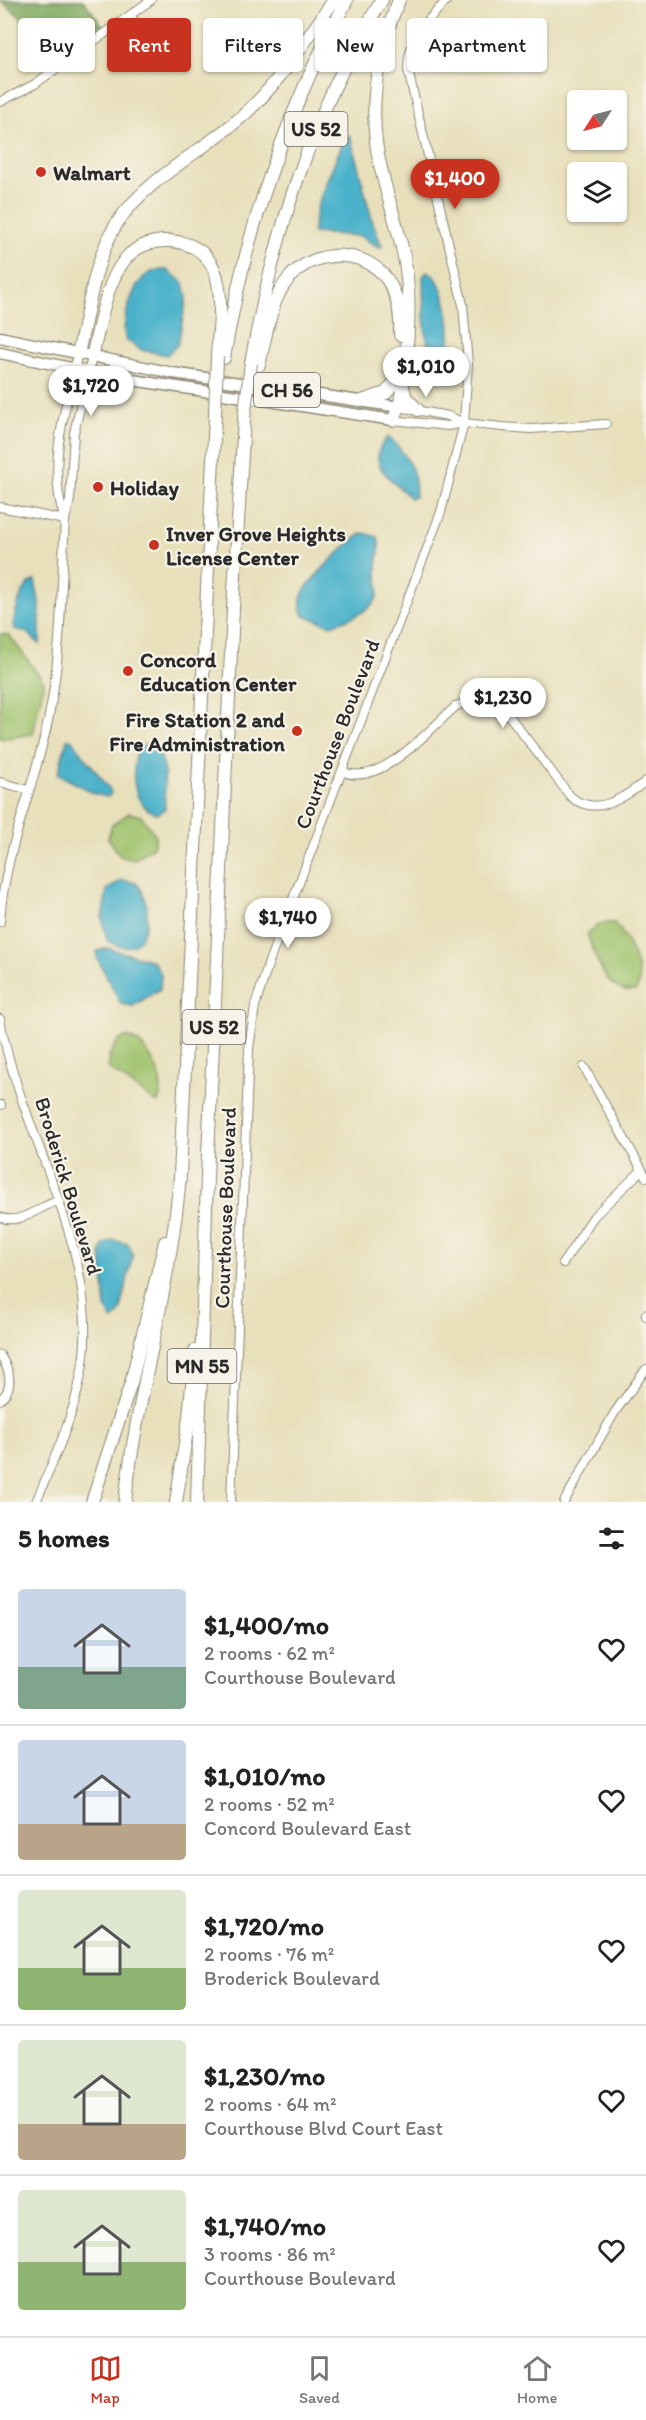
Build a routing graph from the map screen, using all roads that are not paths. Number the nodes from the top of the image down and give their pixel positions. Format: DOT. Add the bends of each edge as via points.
graph roads {
  1 [pos="151,0"];
  2 [pos="334,0"];
  3 [pos="347,0"];
  4 [pos="382,0"];
  5 [pos="399,0"];
  6 [pos="447,0"];
  7 [pos="130,15"];
  8 [pos="132,18"];
  9 [pos="0,102"];
  10 [pos="0,337"];
  11 [pos="0,353"];
  12 [pos="78,353"];
  13 [pos="92,357"];
  14 [pos="220,357"];
  15 [pos="255,364"];
  16 [pos="75,369"];
  17 [pos="88,372"];
  18 [pos="399,381"];
  19 [pos="362,401"];
  20 [pos="395,406"];
  21 [pos="418,410"];
  22 [pos="393,420"];
  23 [pos="464,423"];
  24 [pos="606,424"];
  25 [pos="0,507"];
  26 [pos="65,520"];
  27 [pos="342,771"];
  28 [pos="646,781"];
  29 [pos="0,782"];
  30 [pos="29,790"];
  31 [pos="0,922"];
  32 [pos="0,1019"];
  33 [pos="584,1067"];
  34 [pos="182,1125"];
  35 [pos="643,1174"];
  36 [pos="57,1201"];
  37 [pos="0,1218"];
  38 [pos="206,1230"];
  39 [pos="563,1263"];
  40 [pos="0,1355"];
  41 [pos="646,1369"];
  42 [pos="0,1400"];
  43 [pos="36,1502"];
  44 [pos="92,1502"];
  45 [pos="125,1502"];
  46 [pos="176,1502"];
  47 [pos="197,1502"];
  48 [pos="231,1502"];
  49 [pos="564,1502"];
  1 -- 7 [label="street"];
  2 -- 12 [label="highway" via="248,111 150,188 123,215 97,270"];
  3 -- 14 [label="highway, US 52" via="304,85 262,197"];
  4 -- 15 [label="highway, US 52" via="335,83 299,174 276,244"];
  5 -- 18 [label="highway" via="381,52 375,117 380,168 408,289 409,316"];
  6 -- 23 [label="street, Courthouse Boulevard" via="417,33 409,51 408,70 463,305 468,364"];
  7 -- 8 [label="street"];
  7 -- 9 [label="street" via="35,84"];
  10 -- 12 [label="main road, CH 56"];
  11 -- 16 [label="main road, CH 56"];
  12 -- 13 [label="main road, CH 56"];
  12 -- 16 [label="street"];
  13 -- 14 [label="highway" via="111,287 122,263 137,249 164,240 197,250 215,270 221,294"];
  13 -- 17 [label="street"];
  13 -- 19 [label="main road, CH 56"];
  14 -- 34 [label="highway, US 52, bridge"];
  15 -- 18 [label="highway" via="284,285 303,265 332,255 350,257 368,264 391,285 400,321"];
  15 -- 38 [label="highway, US 52, bridge" via="244,419 232,609"];
  16 -- 17 [label="main road, CH 56"];
  16 -- 26 [label="street" via="58,451 58,496"];
  17 -- 22 [label="main road, CH 56"];
  17 -- 26 [label="street" via="74,433"];
  18 -- 19 [label="highway" via="386,393"];
  18 -- 20 [label="highway"];
  18 -- 21 [label="highway" via="406,398"];
  19 -- 20 [label="main road, CH 56"];
  20 -- 21 [label="street"];
  20 -- 22 [label="highway"];
  21 -- 23 [label="street"];
  22 -- 23 [label="street" via="448,426"];
  23 -- 24 [label="street" via="530,429"];
  23 -- 27 [label="street, Courthouse Boulevard" via="441,512"];
  25 -- 26 [label="street"];
  26 -- 30 [label="street" via="54,688"];
  27 -- 28 [label="street" via="361,774 382,769 455,707 480,700 507,712 570,796 580,803 604,806"];
  27 -- 48 [label="street, Courthouse Boulevard" via="270,959 251,1030"];
  29 -- 30 [label="street"];
  30 -- 31 [label="street" via="5,873"];
  32 -- 36 [label="street, Broderick Boulevard" via="8,1056"];
  33 -- 35 [label="street"];
  34 -- 44 [label="highway, US 52" via="169,1219 150,1310 118,1429"];
  34 -- 45 [label="highway, MN 55" via="179,1195 169,1268"];
  35 -- 39 [label="street" via="594,1216"];
  36 -- 37 [label="street" via="17,1220"];
  36 -- 43 [label="street, Broderick Boulevard" via="82,1287 85,1342 74,1406"];
  38 -- 46 [label="highway, US 52" via="189,1418"];
  38 -- 47 [label="highway, MN 55"];
  40 -- 42 [label="street" via="11,1381"];
  41 -- 49 [label="street" via="615,1412"];
}
